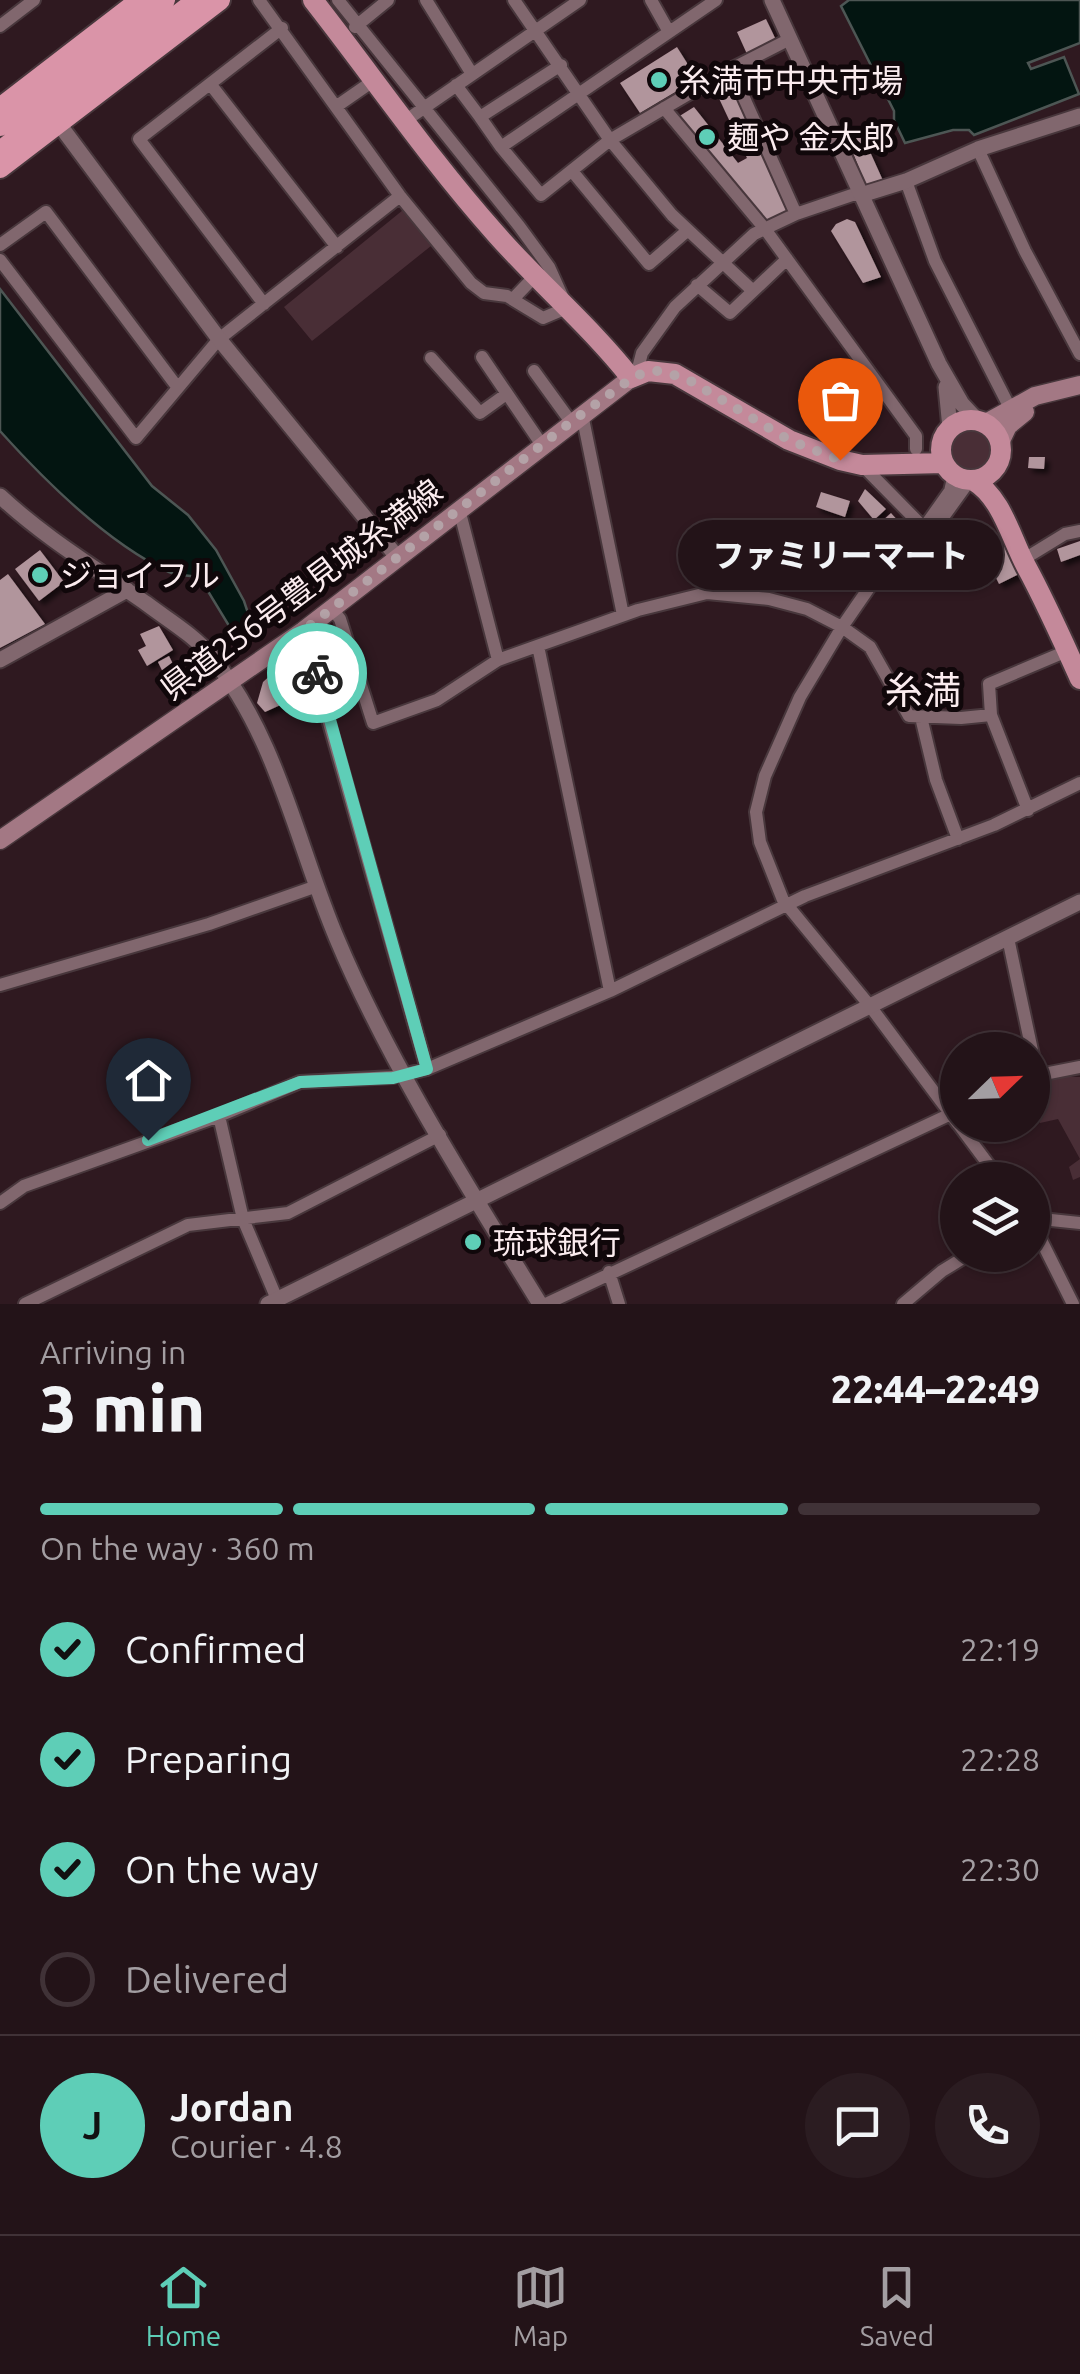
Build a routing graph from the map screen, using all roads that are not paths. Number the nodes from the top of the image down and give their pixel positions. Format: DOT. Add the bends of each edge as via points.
graph roads {
  1 [pos="34,0"];
  2 [pos="140,0"];
  3 [pos="165,0"];
  4 [pos="196,0"];
  5 [pos="220,0"];
  6 [pos="259,0"];
  7 [pos="388,0"];
  8 [pos="426,0"];
  9 [pos="514,0"];
  10 [pos="580,0"];
  11 [pos="651,0"];
  12 [pos="716,0"];
  13 [pos="772,0"];
  14 [pos="321,2"];
  15 [pos="358,25"];
  16 [pos="0,26"];
  17 [pos="282,28"];
  18 [pos="536,30"];
  19 [pos="669,32"];
  20 [pos="340,38"];
  21 [pos="790,39"];
  22 [pos="560,65"];
  23 [pos="731,69"];
  24 [pos="472,74"];
  25 [pos="373,81"];
  26 [pos="211,85"];
  27 [pos="456,85"];
  28 [pos="580,92"];
  29 [pos="337,106"];
  30 [pos="0,108"];
  31 [pos="424,108"];
  32 [pos="664,108"];
  33 [pos="1080,116"];
  34 [pos="480,117"];
  35 [pos="405,121"];
  36 [pos="58,124"];
  37 [pos="0,126"];
  38 [pos="610,140"];
  39 [pos="501,147"];
  40 [pos="978,149"];
  41 [pos="0,151"];
  42 [pos="0,168"];
  43 [pos="572,170"];
  44 [pos="906,181"];
  45 [pos="400,196"];
  46 [pos="861,196"];
  47 [pos="796,214"];
  48 [pos="766,229"];
  49 [pos="688,230"];
  50 [pos="0,246"];
  51 [pos="337,246"];
  52 [pos="787,259"];
  53 [pos="0,260"];
  54 [pos="721,262"];
  55 [pos="535,276"];
  56 [pos="697,285"];
  57 [pos="753,291"];
  58 [pos="512,300"];
  59 [pos="264,304"];
  60 [pos="567,305"];
  61 [pos="219,340"];
  62 [pos="1080,354"];
  63 [pos="482,357"];
  64 [pos="431,358"];
  65 [pos="939,364"];
  66 [pos="534,371"];
  67 [pos="634,377"];
  68 [pos="1080,384"];
  69 [pos="178,388"];
  70 [pos="1059,391"];
  71 [pos="505,395"];
  72 [pos="1011,410"];
  73 [pos="576,418"];
  74 [pos="981,422"];
  75 [pos="1000,442"];
  76 [pos="542,445"];
  77 [pos="916,450"];
  78 [pos="827,455"];
  79 [pos="956,461"];
  80 [pos="862,465"];
  81 [pos="997,466"];
  82 [pos="0,496"];
  83 [pos="459,509"];
  84 [pos="925,529"];
  85 [pos="1080,531"];
  86 [pos="1029,556"];
  87 [pos="398,558"];
  88 [pos="1038,584"];
  89 [pos="127,590"];
  90 [pos="332,609"];
  91 [pos="623,615"];
  92 [pos="842,627"];
  93 [pos="303,631"];
  94 [pos="538,646"];
  95 [pos="1067,651"];
  96 [pos="0,660"];
  97 [pos="498,660"];
  98 [pos="1080,679"];
  99 [pos="230,682"];
  100 [pos="990,715"];
  101 [pos="921,717"];
  102 [pos="1080,783"];
  103 [pos="1028,810"];
  104 [pos="958,839"];
  105 [pos="0,840"];
  106 [pos="317,886"];
  107 [pos="1080,902"];
  108 [pos="788,904"];
  109 [pos="1008,938"];
  110 [pos="0,985"];
  111 [pos="610,991"];
  112 [pos="870,1006"];
  113 [pos="1027,1032"];
  114 [pos="1080,1067"];
  115 [pos="427,1069"];
  116 [pos="1050,1072"];
  117 [pos="406,1075"];
  118 [pos="940,1097"];
  119 [pos="218,1116"];
  120 [pos="940,1125"];
  121 [pos="440,1135"];
  122 [pos="478,1202"];
  123 [pos="0,1203"];
  124 [pos="243,1219"];
  125 [pos="1050,1221"];
  126 [pos="1080,1223"];
  127 [pos="1050,1257"];
  128 [pos="609,1272"];
  129 [pos="941,1272"];
  130 [pos="275,1303"];
  131 [pos="25,1304"];
  132 [pos="543,1304"];
  133 [pos="619,1304"];
  134 [pos="903,1304"];
  135 [pos="1073,1304"];
  1 -- 16 [label="street"];
  2 -- 30 [label="highway"];
  3 -- 37 [label="highway"];
  4 -- 41 [label="highway"];
  5 -- 36 [label="highway"];
  6 -- 17 [label="street"];
  7 -- 15 [label="street"];
  8 -- 24 [label="street"];
  9 -- 18 [label="street"];
  10 -- 18 [label="street"];
  11 -- 19 [label="street"];
  12 -- 19 [label="street"];
  13 -- 21 [label="street"];
  14 -- 15 [label="street"];
  14 -- 20 [label="main road"];
  15 -- 20 [label="street"];
  15 -- 31 [label="street"];
  17 -- 26 [label="street"];
  17 -- 29 [label="street"];
  18 -- 22 [label="street"];
  18 -- 24 [label="street"];
  19 -- 28 [label="street"];
  20 -- 25 [label="main road"];
  21 -- 23 [label="street"];
  21 -- 46 [label="street"];
  22 -- 28 [label="street"];
  22 -- 34 [label="street"];
  23 -- 32 [label="street"];
  23 -- 47 [label="street"];
  24 -- 27 [label="street"];
  25 -- 29 [label="street"];
  25 -- 35 [label="main road"];
  26 -- 51 [label="street"];
  26 -- 59 [label="street" via="139,140"];
  27 -- 31 [label="street"];
  27 -- 34 [label="street"];
  28 -- 38 [label="street"];
  28 -- 39 [label="street"];
  29 -- 45 [label="street"];
  31 -- 35 [label="street"];
  31 -- 60 [label="street" via="549,266"];
  32 -- 38 [label="street"];
  32 -- 48 [label="street"];
  33 -- 40 [label="street"];
  34 -- 39 [label="street"];
  35 -- 55 [label="main road"];
  36 -- 42 [label="highway"];
  36 -- 61 [label="street"];
  38 -- 43 [label="street"];
  38 -- 49 [label="street"];
  39 -- 43 [label="street" via="541,195"];
  40 -- 44 [label="street"];
  40 -- 62 [label="street"];
  43 -- 49 [label="street" via="648,264"];
  44 -- 46 [label="street"];
  44 -- 72 [label="street" via="935,261"];
  45 -- 51 [label="street"];
  45 -- 58 [label="street" via="471,283"];
  46 -- 47 [label="street"];
  46 -- 65 [label="street"];
  47 -- 48 [label="street"];
  48 -- 52 [label="street"];
  48 -- 54 [label="street"];
  49 -- 54 [label="street"];
  50 -- 69 [label="street" via="46,212"];
  51 -- 59 [label="street"];
  52 -- 57 [label="street"];
  52 -- 77 [label="street" via="916,436"];
  53 -- 69 [label="street" via="136,438"];
  54 -- 56 [label="street"];
  54 -- 57 [label="street"];
  55 -- 58 [label="street"];
  55 -- 60 [label="main road"];
  56 -- 57 [label="street" via="730,313"];
  56 -- 67 [label="street" via="642,353"];
  58 -- 60 [label="street" via="543,318"];
  59 -- 61 [label="street"];
  60 -- 67 [label="main road"];
  61 -- 69 [label="street"];
  61 -- 87 [label="street"];
  63 -- 71 [label="street"];
  64 -- 71 [label="street" via="480,413"];
  65 -- 74 [label="street"];
  65 -- 79 [label="street"];
  66 -- 73 [label="street"];
  67 -- 73 [label="main road, 県道256号豊見城糸満線"];
  67 -- 78 [label="main road" via="655,370 675,374"];
  68 -- 70 [label="main road"];
  70 -- 72 [label="main road"];
  70 -- 75 [label="main road" via="1010,424"];
  71 -- 76 [label="street"];
  72 -- 74 [label="main road"];
  73 -- 76 [label="main road, 県道256号豊見城糸満線"];
  73 -- 91 [label="street"];
  74 -- 75 [label="main road"];
  74 -- 79 [label="main road" via="958,422"];
  75 -- 81 [label="main road"];
  76 -- 83 [label="main road, 県道256号豊見城糸満線"];
  77 -- 78 [label="main road"];
  77 -- 79 [label="main road"];
  78 -- 80 [label="main road"];
  79 -- 80 [label="main road"];
  79 -- 81 [label="main road" via="984,477"];
  79 -- 84 [label="street" via="944,516"];
  79 -- 88 [label="main road" via="989,493"];
  80 -- 84 [label="street"];
  81 -- 86 [label="main road"];
  82 -- 89 [label="street"];
  83 -- 87 [label="main road, 県道256号豊見城糸満線"];
  83 -- 97 [label="street"];
  84 -- 92 [label="street"];
  85 -- 86 [label="street"];
  86 -- 88 [label="main road"];
  87 -- 90 [label="main road, 県道256号豊見城糸満線"];
  88 -- 95 [label="main road"];
  89 -- 96 [label="street"];
  89 -- 99 [label="street" via="210,654"];
  90 -- 93 [label="main road, 県道256号豊見城糸満線"];
  90 -- 97 [label="street" via="373,723 437,700"];
  91 -- 92 [label="street" via="707,593 741,594 807,609"];
  91 -- 94 [label="street"];
  92 -- 101 [label="street" via="870,648 909,716"];
  92 -- 108 [label="street" via="800,697 757,803 760,842"];
  93 -- 99 [label="main road, 県道256号豊見城糸満線"];
  93 -- 115 [label="street"];
  94 -- 97 [label="street"];
  94 -- 111 [label="street"];
  95 -- 98 [label="main road"];
  95 -- 100 [label="street" via="989,684"];
  99 -- 105 [label="main road, 県道256号豊見城糸満線"];
  99 -- 106 [label="street" via="256,723"];
  100 -- 101 [label="street"];
  100 -- 103 [label="street"];
  101 -- 104 [label="street"];
  102 -- 103 [label="street"];
  103 -- 104 [label="street"];
  104 -- 108 [label="street"];
  106 -- 110 [label="street"];
  106 -- 117 [label="street"];
  107 -- 109 [label="street"];
  108 -- 111 [label="street"];
  108 -- 112 [label="street"];
  109 -- 112 [label="street"];
  109 -- 113 [label="street"];
  111 -- 115 [label="street"];
  112 -- 118 [label="street"];
  112 -- 122 [label="street"];
  114 -- 116 [label="street"];
  115 -- 117 [label="street"];
  117 -- 119 [label="street" via="300,1082"];
  117 -- 121 [label="street"];
  119 -- 123 [label="street" via="24,1186"];
  119 -- 124 [label="street"];
  120 -- 128 [label="street"];
  121 -- 122 [label="street"];
  121 -- 124 [label="street" via="288,1213"];
  122 -- 130 [label="street"];
  122 -- 132 [label="street"];
  124 -- 130 [label="street"];
  124 -- 131 [label="street" via="188,1225"];
  125 -- 126 [label="street"];
  127 -- 135 [label="street"];
  128 -- 132 [label="street"];
  128 -- 133 [label="street"];
  129 -- 134 [label="street"];
}
